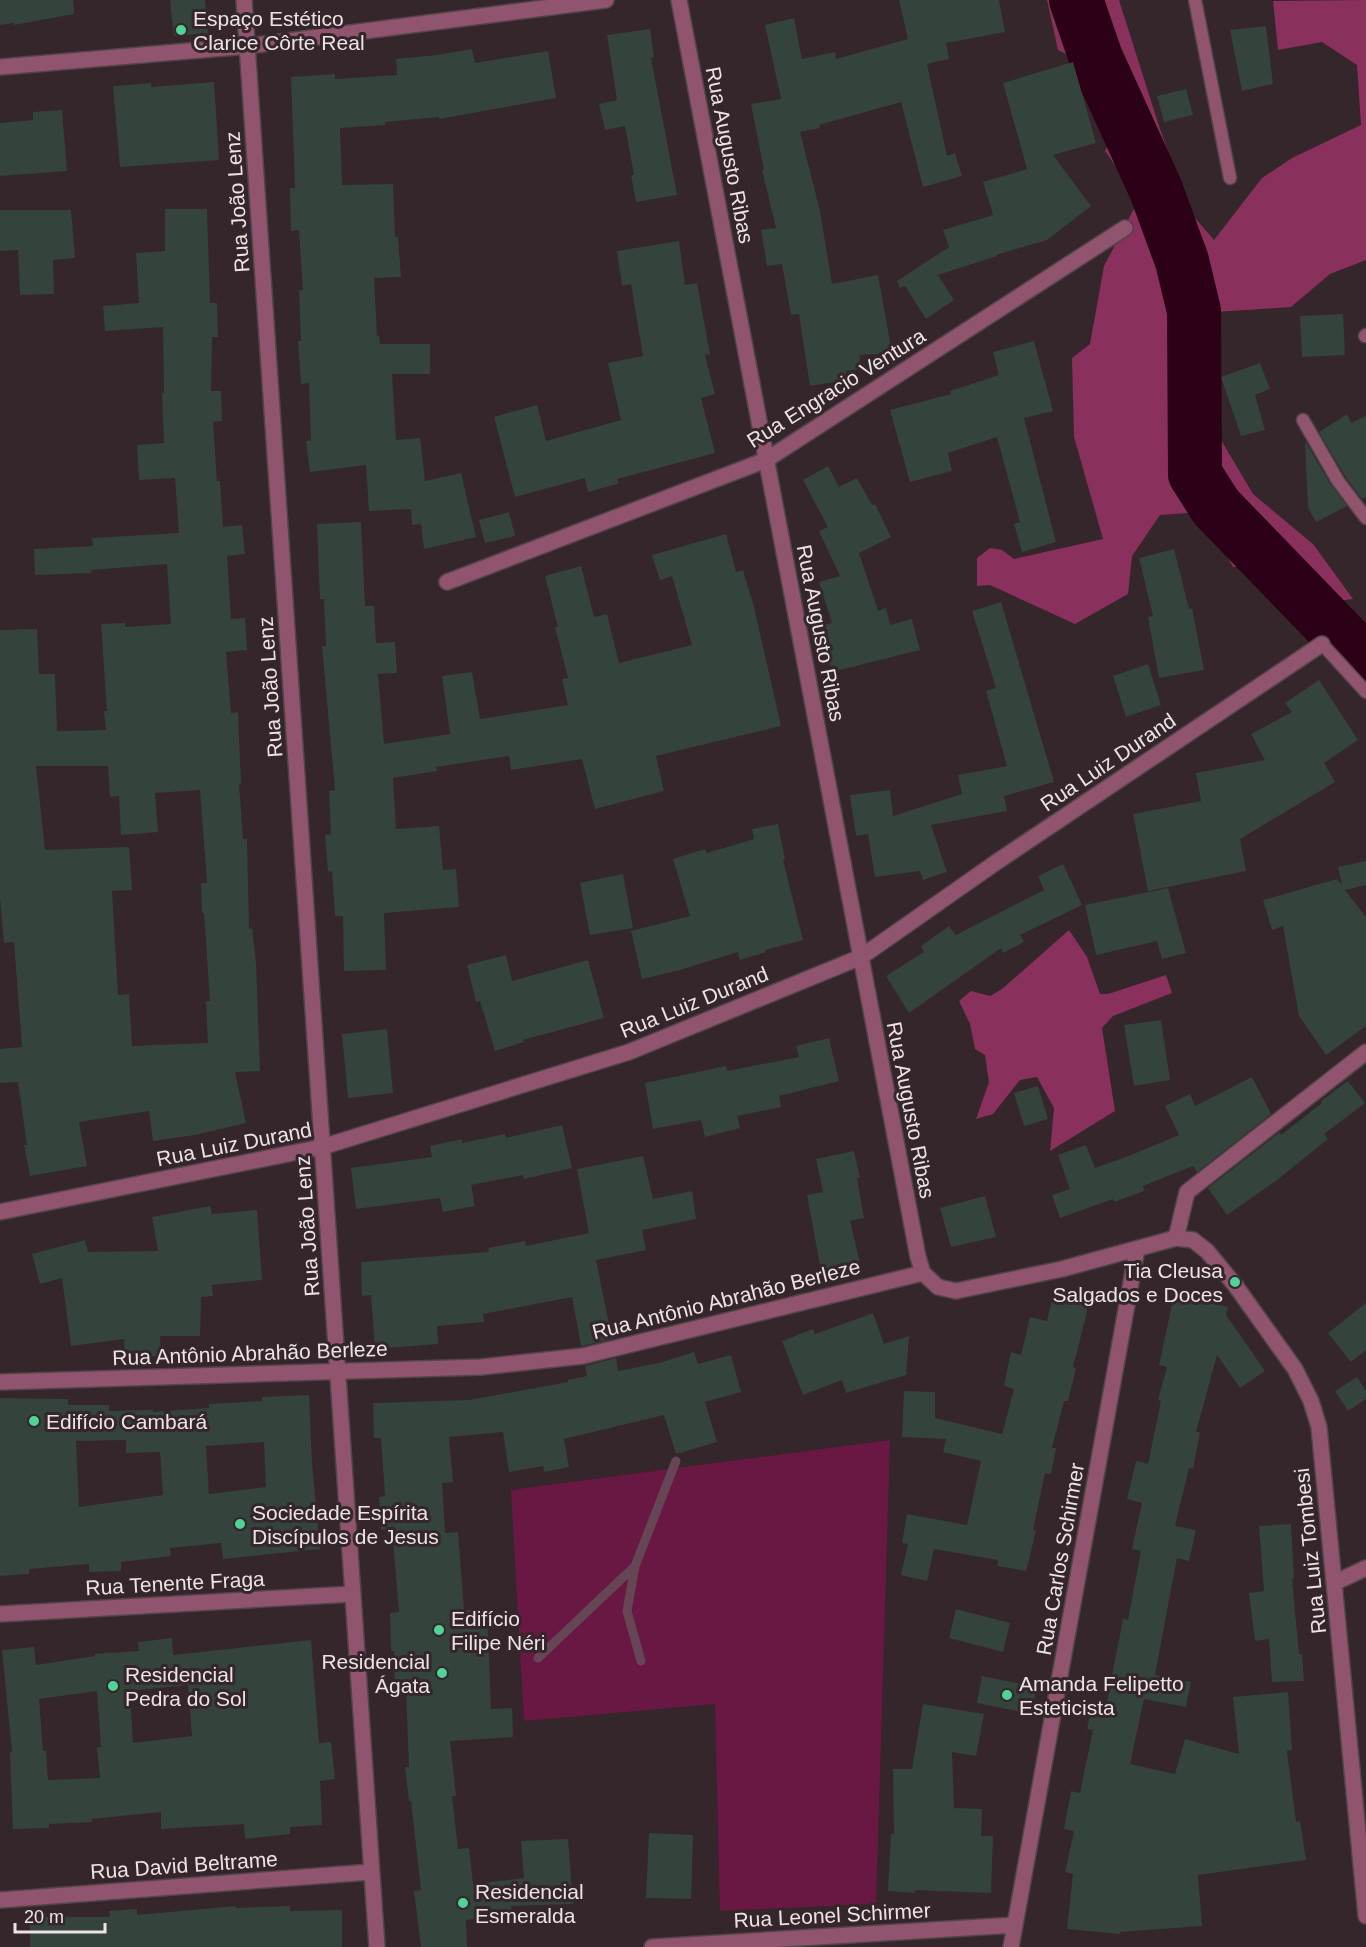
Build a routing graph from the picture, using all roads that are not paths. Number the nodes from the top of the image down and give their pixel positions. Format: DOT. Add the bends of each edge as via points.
graph roads {
  1 [pos="244,0"];
  2 [pos="606,0"];
  3 [pos="679,0"];
  4 [pos="1195,0"];
  5 [pos="248,46"];
  6 [pos="0,68"];
  7 [pos="1230,178"];
  8 [pos="1125,228"];
  9 [pos="1303,420"];
  10 [pos="766,460"];
  11 [pos="1366,518"];
  12 [pos="447,582"];
  13 [pos="1322,644"];
  14 [pos="1366,692"];
  15 [pos="861,957"];
  16 [pos="1366,1052"];
  17 [pos="322,1147"];
  18 [pos="0,1212"];
  19 [pos="1176,1238"];
  20 [pos="1137,1249"];
  21 [pos="923,1273"];
  22 [pos="337,1372"];
  23 [pos="0,1382"];
  24 [pos="1366,1568"];
  25 [pos="1334,1583"];
  26 [pos="353,1594"];
  27 [pos="0,1614"];
  28 [pos="371,1872"];
  29 [pos="0,1900"];
  30 [pos="1366,1916"];
  31 [pos="1015,1925"];
  32 [pos="376,1947"];
  33 [pos="655,1947"];
  34 [pos="1011,1947"];
  1 -- 5 [label="street, Rua João Lenz"];
  2 -- 5 [label="street"];
  3 -- 10 [label="street, Rua Augusto Ribas"];
  4 -- 7 [label="lane"];
  5 -- 6 [label="street"];
  5 -- 17 [label="street, Rua João Lenz"];
  8 -- 10 [label="street, Rua Engracio Ventura"];
  9 -- 11 [label="lane" via="1338,481"];
  10 -- 12 [label="street, Rua Engracio Ventura"];
  10 -- 15 [label="street, Rua Augusto Ribas"];
  13 -- 14 [label="lane"];
  13 -- 15 [label="street, Rua Luiz Durand"];
  15 -- 17 [label="street, Rua Luiz Durand" via="629,1052"];
  15 -- 21 [label="street, Rua Augusto Ribas"];
  16 -- 19 [label="street" via="1187,1192"];
  17 -- 18 [label="street, Rua Luiz Durand"];
  17 -- 22 [label="street, Rua João Lenz"];
  19 -- 20 [label="street"];
  19 -- 25 [label="street, Rua Luiz Tombesi" via="1194,1240 1228,1276 1295,1369 1311,1401 1318,1427"];
  20 -- 21 [label="street" via="1034,1276 956,1291 938,1287"];
  20 -- 31 [label="street, Rua Carlos Schirmer"];
  21 -- 22 [label="street, Rua Antônio Abrahão Berleze" via="583,1356 481,1367"];
  22 -- 23 [label="street, Rua Antônio Abrahão Berleze"];
  22 -- 26 [label="street, Rua João Lenz"];
  24 -- 25 [label="street"];
  25 -- 30 [label="street, Rua Luiz Tombesi"];
  26 -- 27 [label="street, Rua Tenente Fraga"];
  26 -- 28 [label="street, Rua João Lenz"];
  28 -- 29 [label="street, Rua David Beltrame"];
  28 -- 32 [label="street, Rua João Lenz"];
  31 -- 33 [label="street, Rua Leonel Schirmer"];
  31 -- 34 [label="street, Rua Carlos Schirmer"];
}
